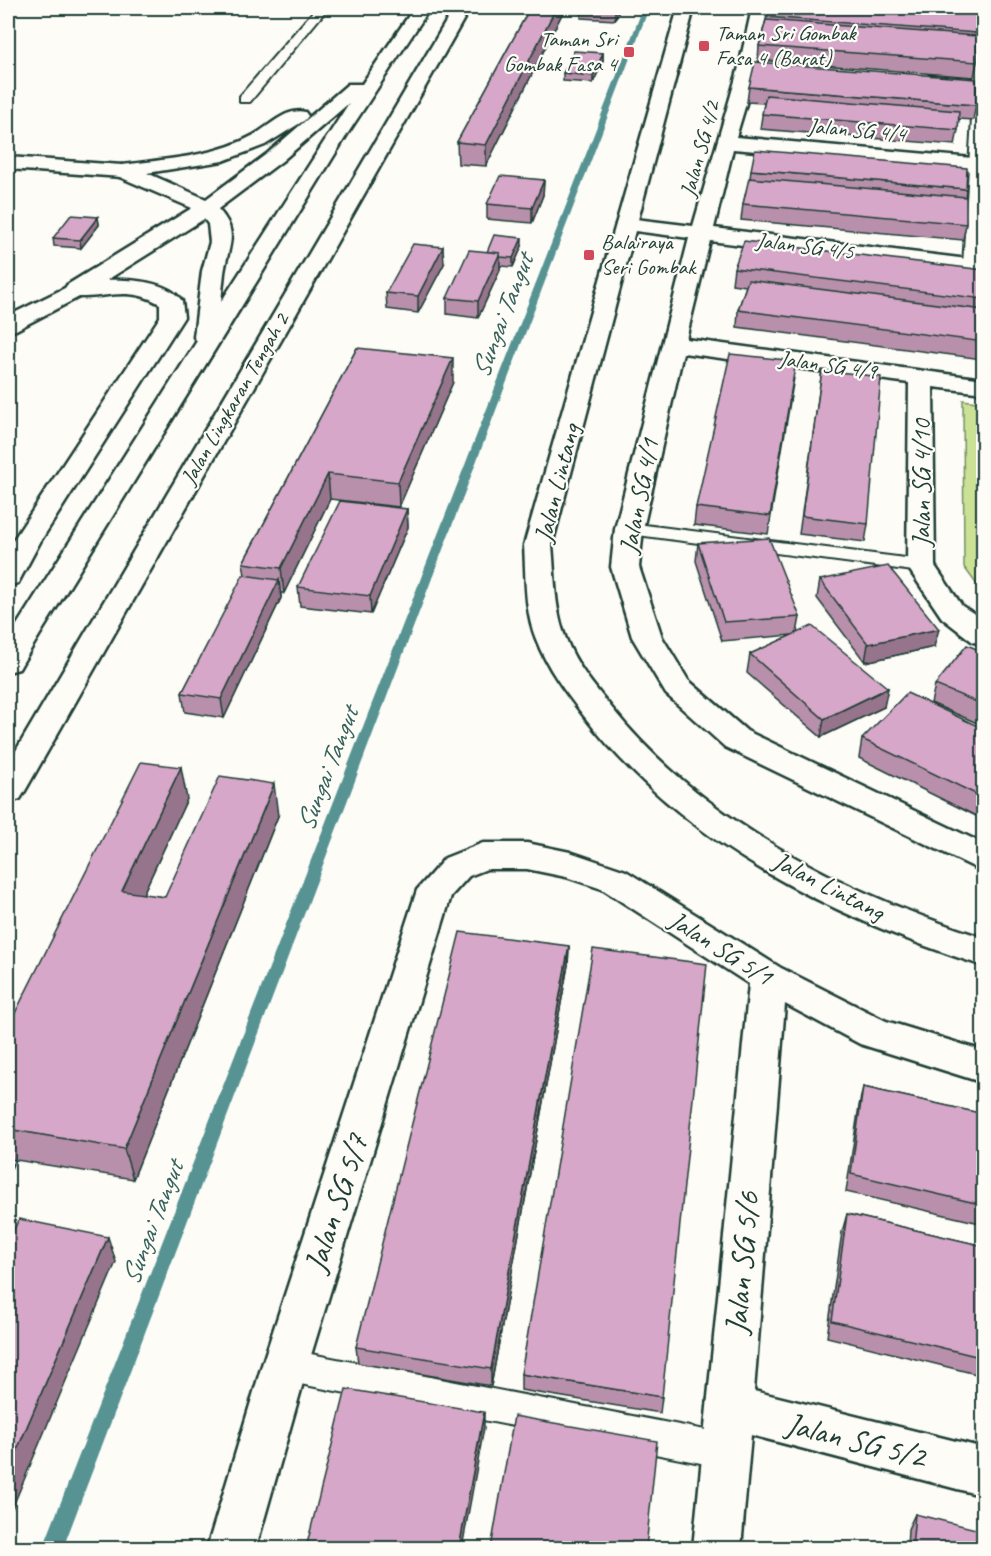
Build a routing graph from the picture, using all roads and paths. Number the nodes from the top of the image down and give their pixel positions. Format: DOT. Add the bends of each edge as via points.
graph roads {
  1 [pos="322,8"];
  2 [pos="422,8"];
  3 [pos="462,8"];
  4 [pos="686,8"];
  5 [pos="760,8"];
  6 [pos="915,14"];
  7 [pos="982,19"];
  8 [pos="383,64"];
  9 [pos="748,67"];
  10 [pos="772,69"];
  11 [pos="911,80"];
  12 [pos="982,85"];
  13 [pos="245,99"];
  14 [pos="725,142"];
  15 [pos="8,163"];
  16 [pos="981,165"];
  17 [pos="122,171"];
  18 [pos="208,207"];
  19 [pos="627,224"];
  20 [pos="702,233"];
  21 [pos="977,267"];
  22 [pos="75,290"];
  23 [pos="8,325"];
  24 [pos="673,344"];
  25 [pos="205,345"];
  26 [pos="921,378"];
  27 [pos="984,386"];
  28 [pos="629,529"];
  29 [pos="921,566"];
  30 [pos="8,577"];
  31 [pos="984,635"];
  32 [pos="8,662"];
  33 [pos="8,791"];
  34 [pos="984,859"];
  35 [pos="457,867"];
  36 [pos="984,952"];
  37 [pos="768,978"];
  38 [pos="984,1067"];
  39 [pos="285,1365"];
  40 [pos="727,1429"];
  41 [pos="984,1472"];
  42 [pos="231,1548"];
  43 [pos="717,1548"];
  1 -- 13 [label="lane"];
  2 -- 8 [label="main road, Jalan Lingkaran Tengah 2"];
  3 -- 33 [label="main road, Jalan Lingkaran Tengah 2"];
  4 -- 19 [label="main road, Jalan Lintang"];
  5 -- 9 [label="main road, Jalan SG 4/2"];
  6 -- 7 [label="main road"];
  7 -- 12 [label="lane"];
  8 -- 17 [label="main road" via="258,141 216,157"];
  8 -- 18 [label="main road" via="275,157"];
  8 -- 25 [label="main road, Jalan Lingkaran Tengah 2"];
  9 -- 10 [label="main road"];
  9 -- 14 [label="main road, Jalan SG 4/2"];
  11 -- 12 [label="main road"];
  12 -- 16 [label="lane"];
  14 -- 16 [label="main road, Jalan SG 4/4"];
  14 -- 20 [label="main road, Jalan SG 4/2"];
  15 -- 17 [label="main road"];
  16 -- 21 [label="lane"];
  17 -- 18 [label="main road"];
  18 -- 22 [label="main road"];
  18 -- 25 [label="main road" via="219,223 221,242 213,271"];
  19 -- 20 [label="main road, Jalan SG 4/5"];
  19 -- 36 [label="main road, Jalan Lintang" via="538,545 543,611 557,651 597,716 647,769 724,829 798,874 884,916"];
  20 -- 21 [label="main road, Jalan SG 4/5"];
  20 -- 24 [label="main road, Jalan SG 4/1"];
  22 -- 23 [label="main road"];
  22 -- 30 [label="main road" via="142,288 171,301 172,317 26,542"];
  24 -- 26 [label="main road, Jalan SG 4/9"];
  24 -- 28 [label="main road, Jalan SG 4/1"];
  25 -- 32 [label="main road, Jalan Lingkaran Tengah 2"];
  26 -- 27 [label="main road, Jalan SG 4/9"];
  26 -- 29 [label="main road, Jalan SG 4/10"];
  28 -- 29 [label="lane"];
  28 -- 34 [label="main road, Jalan SG 4/1" via="625,567 635,602 647,637 677,687 736,740"];
  29 -- 31 [label="main road, Jalan SG 4/10" via="952,612"];
  35 -- 37 [label="main road, Jalan SG 5/1" via="483,855 527,856 614,880"];
  35 -- 39 [label="main road, Jalan SG 5/7" via="435,890"];
  37 -- 38 [label="main road, Jalan SG 5/1" via="874,1033"];
  37 -- 40 [label="main road, Jalan SG 5/6"];
  39 -- 40 [label="lane"];
  39 -- 42 [label="main road, Jalan SG 5/7"];
  40 -- 41 [label="main road, Jalan SG 5/2"];
  40 -- 43 [label="main road, Jalan SG 5/6"];
}
